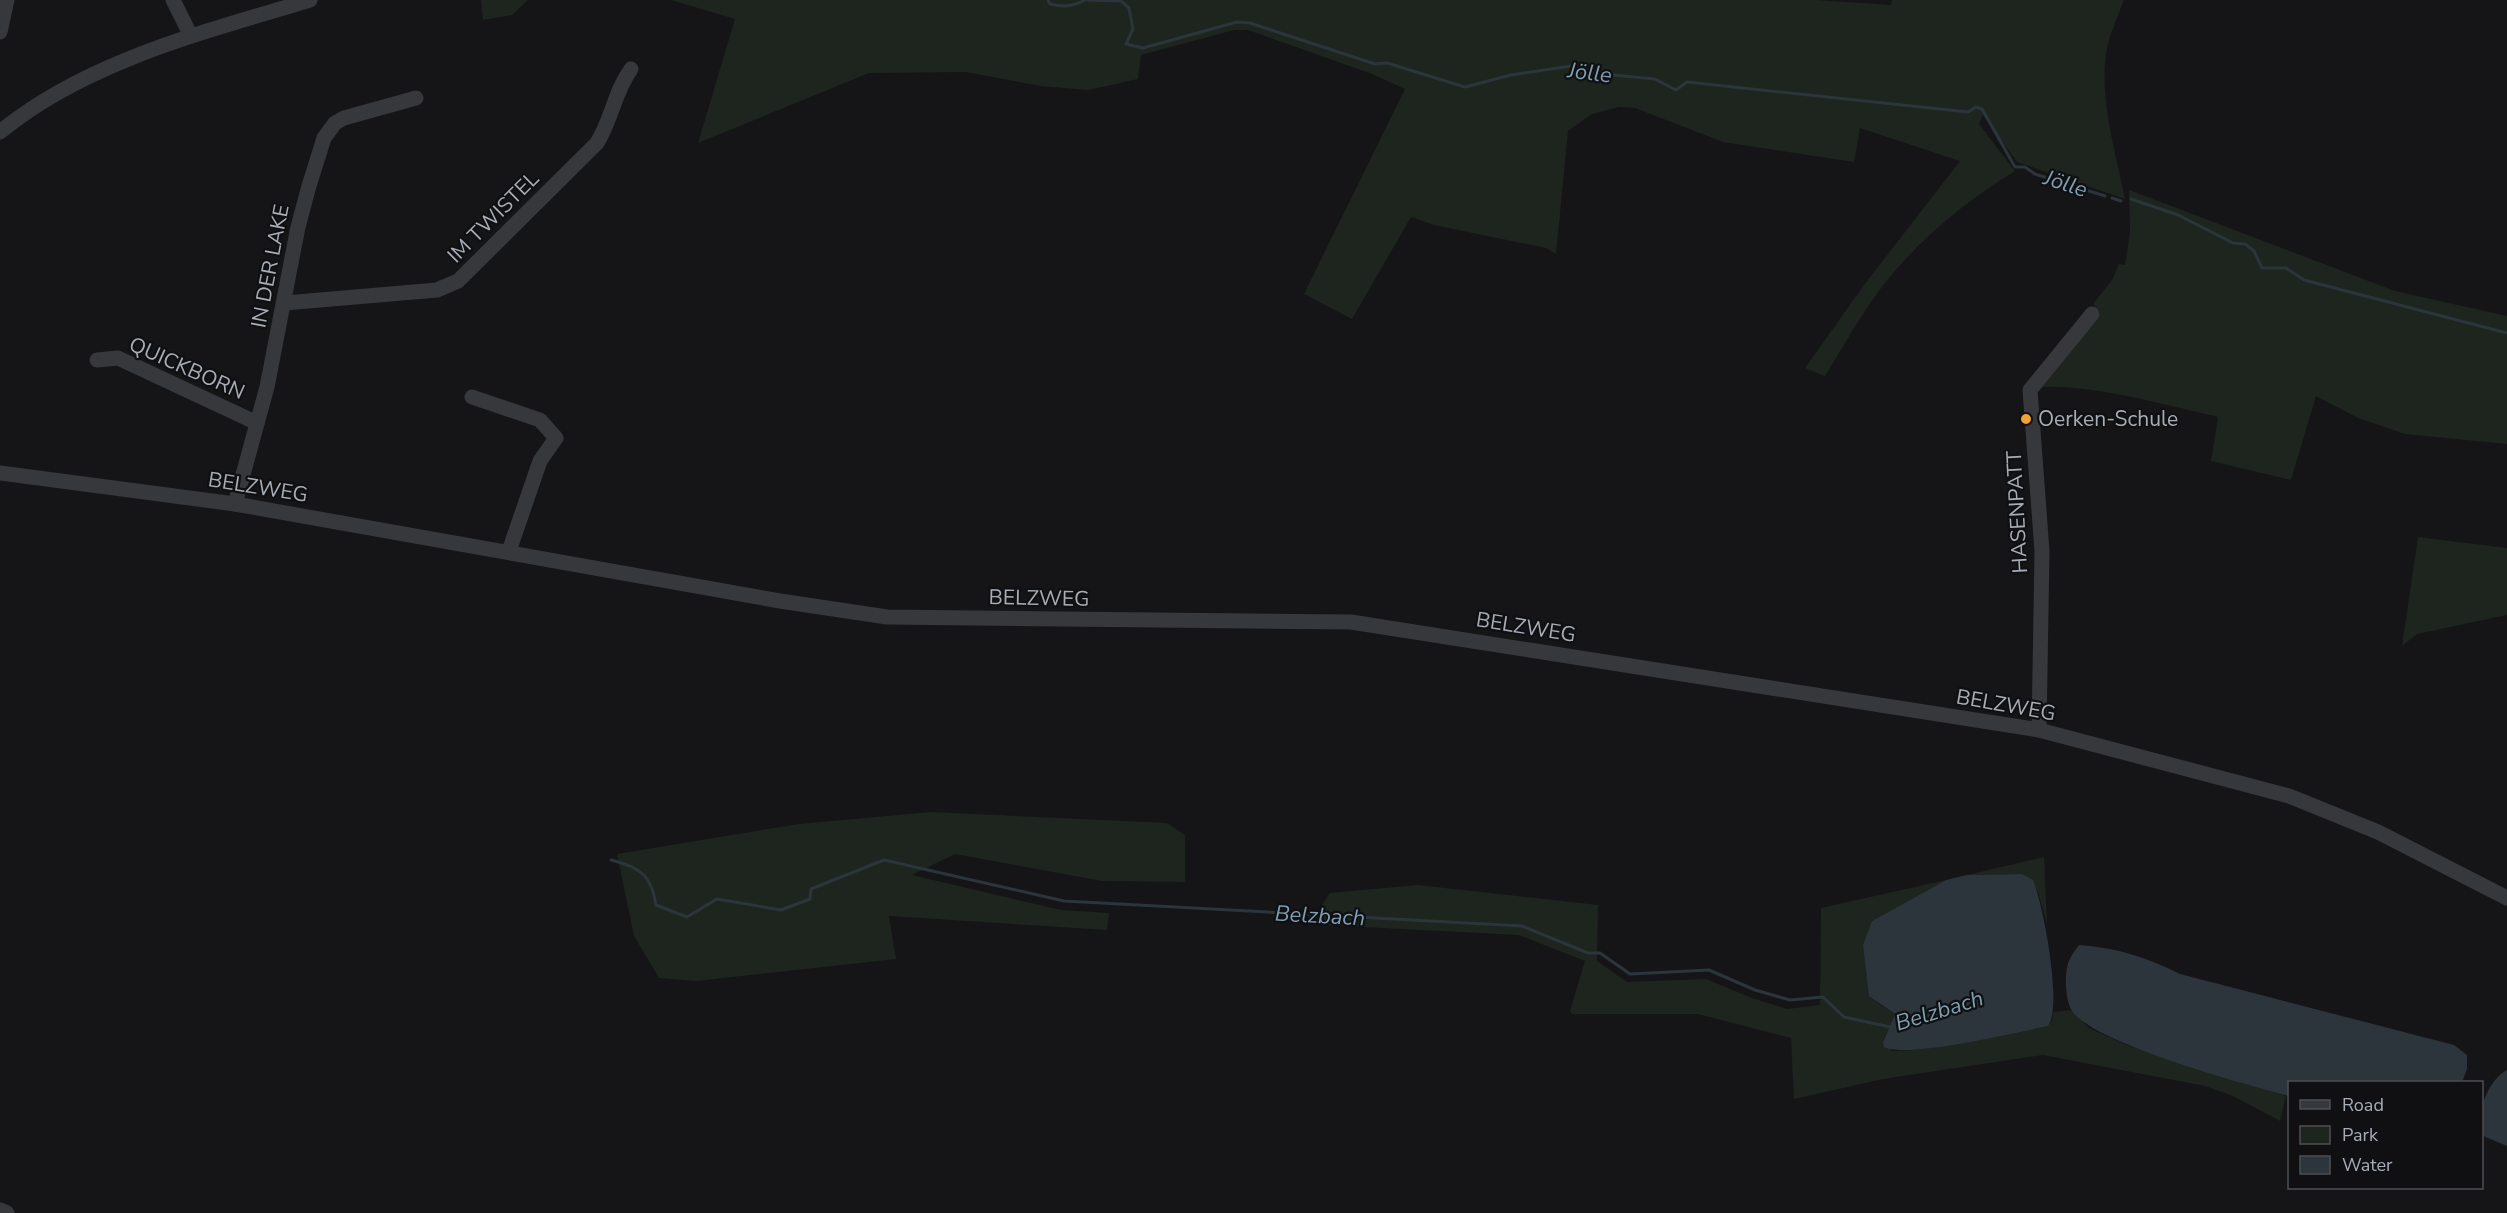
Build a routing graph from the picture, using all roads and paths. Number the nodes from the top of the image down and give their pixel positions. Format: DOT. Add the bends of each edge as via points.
graph roads {
  1 [pos="7,0"];
  2 [pos="173,0"];
  3 [pos="310,0"];
  4 [pos="0,32"];
  5 [pos="191,36"];
  6 [pos="631,69"];
  7 [pos="416,98"];
  8 [pos="0,132"];
  9 [pos="285,303"];
  10 [pos="2092,314"];
  11 [pos="97,360"];
  12 [pos="472,397"];
  13 [pos="257,423"];
  14 [pos="0,473"];
  15 [pos="235,504"];
  16 [pos="509,551"];
  17 [pos="2039,730"];
  18 [pos="2507,898"];
  19 [pos="0,1210"];
  20 [pos="6,1213"];
  1 -- 4 [label="street"];
  2 -- 5 [label="street"];
  3 -- 5 [label="street"];
  5 -- 8 [label="street" via="101,71 19,116"];
  6 -- 9 [label="street, IM TWISTEL" via="618,87 597,143 458,281 437,290"];
  7 -- 9 [label="street, IN DER LAKE" via="344,118 329,129 298,227"];
  9 -- 13 [label="street, IN DER LAKE"];
  10 -- 17 [label="street, HASENPATT" via="2030,390 2042,551"];
  11 -- 13 [label="street, QUICKBORN" via="118,358"];
  12 -- 16 [label="street" via="540,420 556,438 540,461"];
  13 -- 15 [label="street, IN DER LAKE"];
  14 -- 15 [label="street, BELZWEG"];
  15 -- 16 [label="street, BELZWEG"];
  16 -- 17 [label="street, BELZWEG" via="887,617 1324,621 1384,625"];
  17 -- 18 [label="street, BELZWEG" via="2289,796 2378,832"];
  19 -- 20 [label="street"];
}
